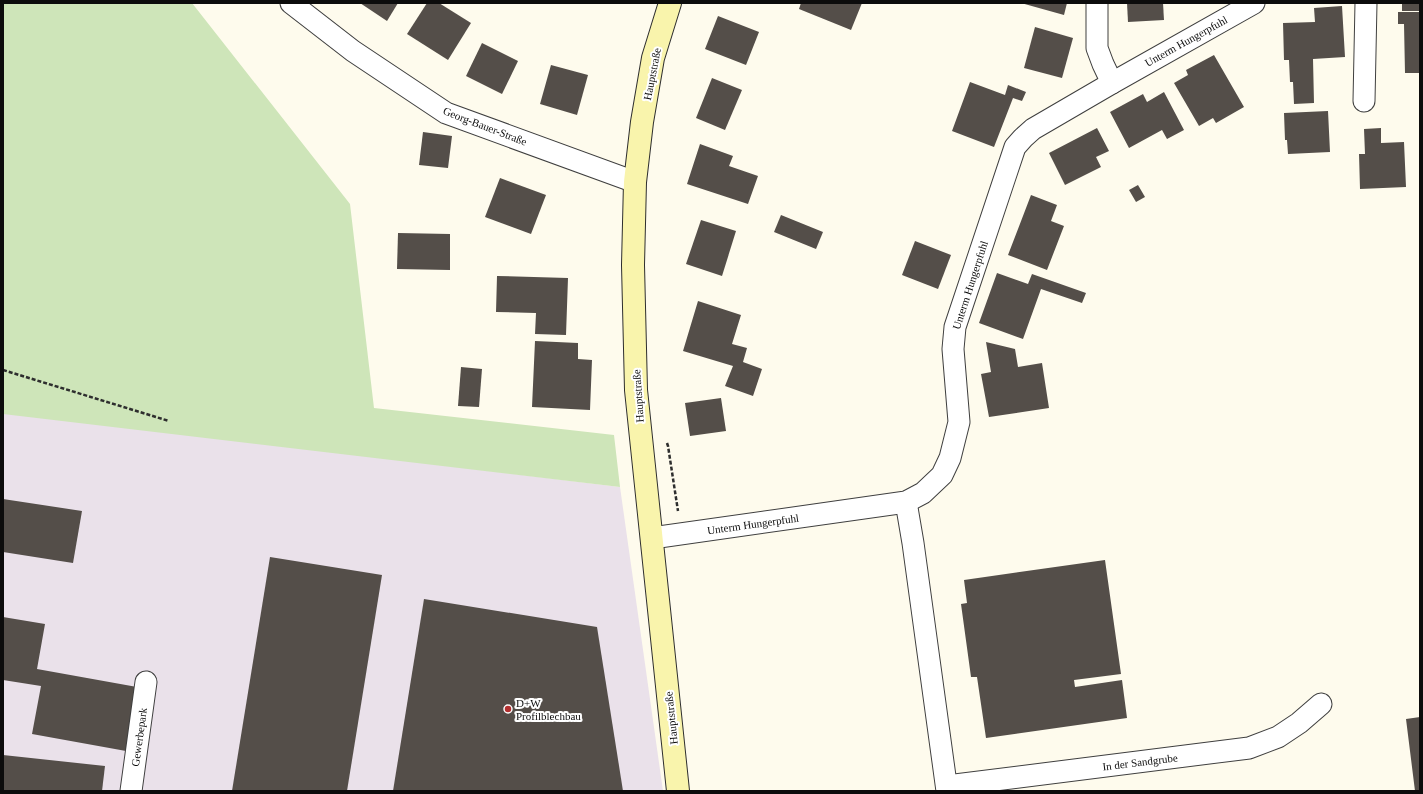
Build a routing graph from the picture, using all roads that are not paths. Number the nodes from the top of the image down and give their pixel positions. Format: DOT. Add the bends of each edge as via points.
graph roads {
  1 [pos="291,3"];
  2 [pos="670,3"];
  3 [pos="1097,3"];
  4 [pos="1254,3"];
  5 [pos="1366,3"];
  6 [pos="1112,83"];
  7 [pos="1364,100"];
  8 [pos="635,182"];
  9 [pos="906,502"];
  10 [pos="652,538"];
  11 [pos="146,682"];
  12 [pos="1321,704"];
  13 [pos="947,789"];
  14 [pos="131,791"];
  15 [pos="678,791"];
  1 -- 8 [label="street, Georg-Bauer-Straße" via="353,51 446,113"];
  2 -- 8 [label="street, Hauptstraße" via="653,58"];
  3 -- 6 [label="street" via="1097,48"];
  4 -- 6 [label="street, Unterm Hungerpfuhl"];
  5 -- 7 [label="street"];
  6 -- 9 [label="street, Unterm Hungerpfuhl" via="1033,129 1015,147 955,327 953,349 960,422 950,458 942,474 923,493"];
  8 -- 10 [label="street, Hauptstraße" via="633,265 636,390"];
  9 -- 10 [label="street, Unterm Hungerpfuhl"];
  9 -- 13 [label="street, In der Sandgrube"];
  10 -- 15 [label="street, Hauptstraße"];
  11 -- 14 [label="street, Gewerbepark"];
  12 -- 13 [label="street, In der Sandgrube" via="1278,737 1249,748"];
}
